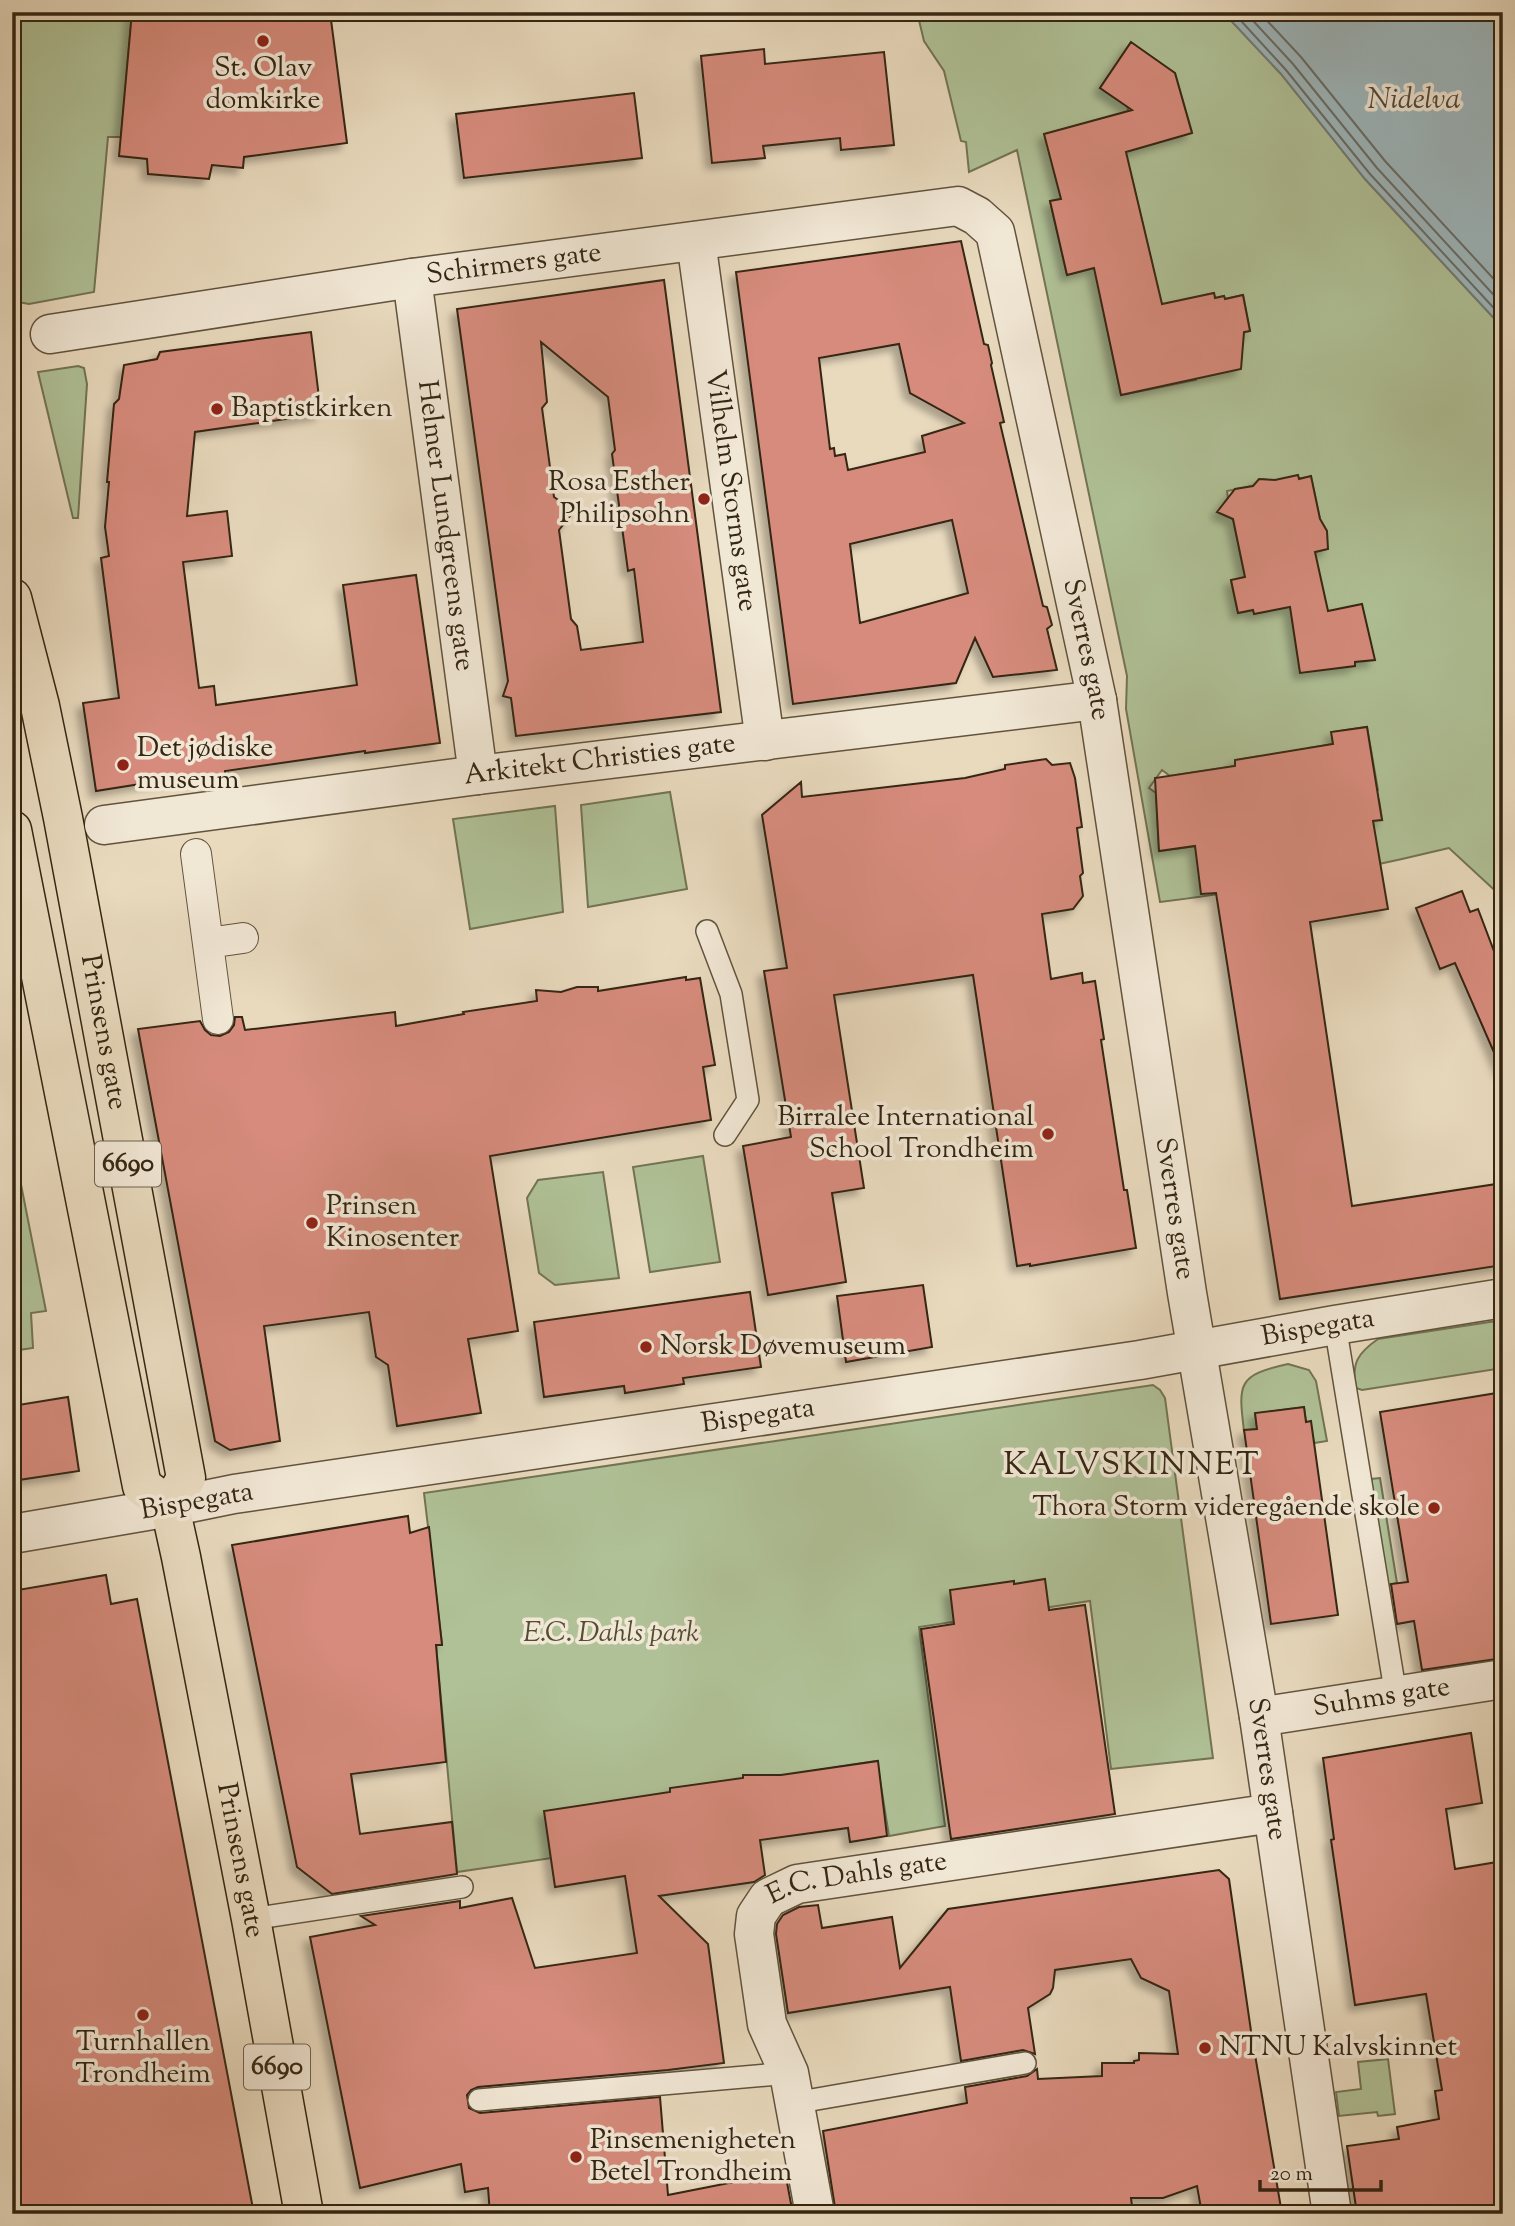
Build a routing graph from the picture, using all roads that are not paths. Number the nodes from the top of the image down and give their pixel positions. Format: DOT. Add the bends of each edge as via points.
graph roads {
  1 [pos="977,216"];
  2 [pos="696,242"];
  3 [pos="412,278"];
  4 [pos="51,334"];
  5 [pos="12,598"];
  6 [pos="1097,701"];
  7 [pos="765,741"];
  8 [pos="478,775"];
  9 [pos="104,825"];
  10 [pos="12,830"];
  11 [pos="196,854"];
  12 [pos="707,931"];
  13 [pos="243,938"];
  14 [pos="208,943"];
  15 [pos="218,1019"];
  16 [pos="725,1135"];
  17 [pos="1503,1298"];
  18 [pos="1335,1325"];
  19 [pos="1196,1349"];
  20 [pos="170,1507"];
  21 [pos="12,1534"];
  22 [pos="1503,1679"];
  23 [pos="1396,1696"];
  24 [pos="1259,1717"];
  25 [pos="1273,1813"];
  26 [pos="463,1887"];
  27 [pos="251,1919"];
  28 [pos="1025,2063"];
  29 [pos="792,2088"];
  30 [pos="479,2100"];
  31 [pos="304,2214"];
  32 [pos="814,2214"];
  33 [pos="1332,2214"];
  1 -- 2 [label="street, Schirmers gate" via="958,206"];
  1 -- 6 [label="street, Sverres gate" via="995,232"];
  2 -- 3 [label="street, Schirmers gate"];
  2 -- 7 [label="street, Vilhelm Storms gate"];
  3 -- 4 [label="street, Schirmers gate"];
  3 -- 8 [label="street, Helmer Lundgreens gate"];
  5 -- 20 [label="main road, Prinsens gate / 6690" via="66,835 186,1478"];
  6 -- 7 [label="street, Arkitekt Christies gate"];
  6 -- 19 [label="street, Sverres gate"];
  7 -- 8 [label="street, Arkitekt Christies gate"];
  8 -- 9 [label="street, Arkitekt Christies gate"];
  10 -- 20 [label="main road, Prinsens gate / 6690" via="142,1486"];
  11 -- 14 [label="street"];
  12 -- 16 [label="lane" via="731,994 748,1100"];
  13 -- 14 [label="street"];
  14 -- 15 [label="street"];
  17 -- 18 [label="street, Bispegata"];
  18 -- 19 [label="street, Bispegata"];
  18 -- 23 [label="lane"];
  19 -- 20 [label="street, Bispegata"];
  19 -- 24 [label="street, Sverres gate"];
  20 -- 21 [label="street, Bispegata"];
  20 -- 27 [label="main road, Prinsens gate / 6690"];
  22 -- 23 [label="street, Suhms gate"];
  23 -- 24 [label="street, Suhms gate"];
  24 -- 25 [label="street, Sverres gate"];
  25 -- 29 [label="street, E.C. Dahls gate" via="797,1884 768,1898 755,1916 754,1934 767,2024"];
  25 -- 33 [label="street, Sverres gate"];
  26 -- 27 [label="lane"];
  27 -- 31 [label="main road, Prinsens gate / 6690"];
  28 -- 29 [label="lane"];
  29 -- 30 [label="lane"];
  29 -- 32 [label="street, E.C. Dahls gate"];
}
